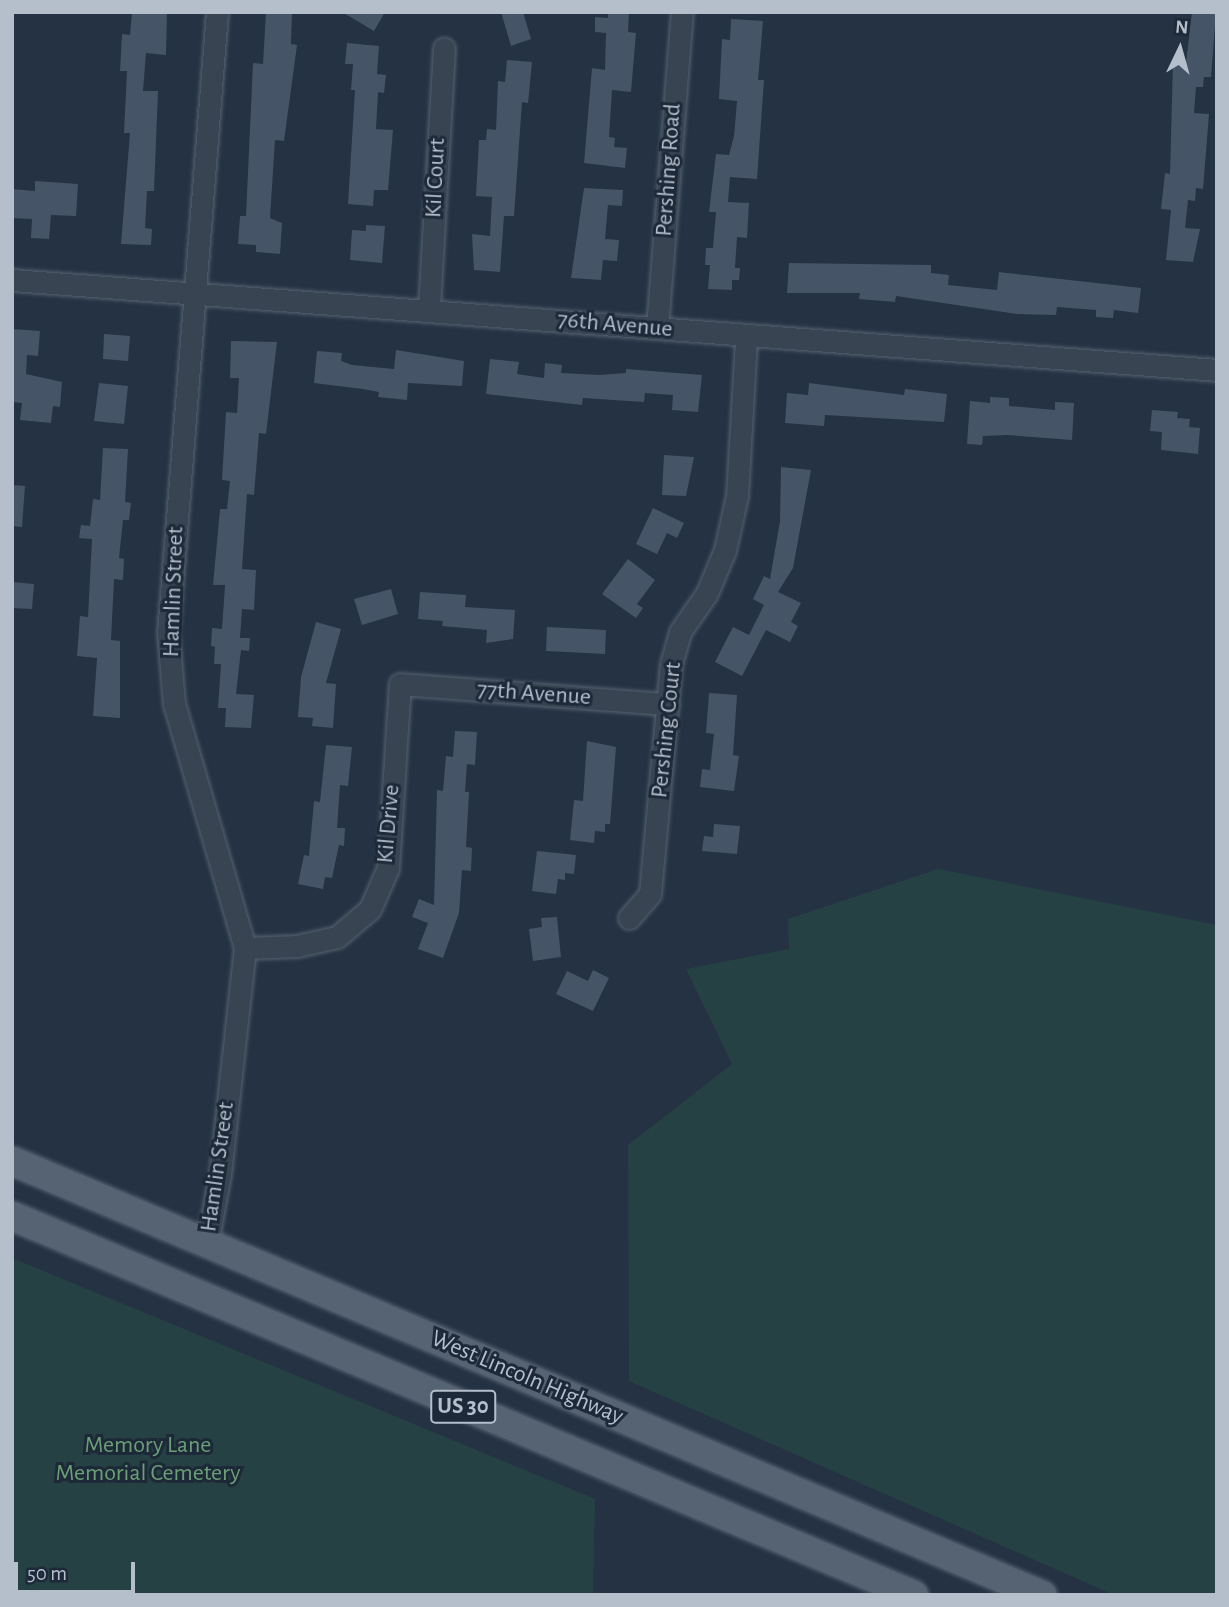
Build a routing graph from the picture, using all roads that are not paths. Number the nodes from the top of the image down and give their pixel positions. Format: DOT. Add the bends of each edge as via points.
graph roads {
  1 [pos="217,12"];
  2 [pos="682,12"];
  3 [pos="444,48"];
  4 [pos="12,280"];
  5 [pos="192,292"];
  6 [pos="429,308"];
  7 [pos="657,328"];
  8 [pos="746,338"];
  9 [pos="1217,370"];
  10 [pos="400,684"];
  11 [pos="668,704"];
  12 [pos="629,918"];
  13 [pos="245,947"];
  14 [pos="12,1161"];
  15 [pos="12,1216"];
  16 [pos="207,1244"];
  17 [pos="914,1595"];
  18 [pos="1042,1595"];
  1 -- 5 [label="street, Hamlin Street"];
  2 -- 7 [label="street, Pershing Road"];
  3 -- 6 [label="street, Kil Court"];
  4 -- 5 [label="street, 76th Avenue"];
  5 -- 6 [label="street, 76th Avenue"];
  5 -- 13 [label="street, Hamlin Street" via="167,633 174,704"];
  6 -- 7 [label="street, 76th Avenue"];
  7 -- 8 [label="street, 76th Avenue"];
  8 -- 9 [label="street, 76th Avenue"];
  8 -- 11 [label="street, Pershing Court" via="737,496 725,550 707,593 680,632 671,664"];
  10 -- 11 [label="street, 77th Avenue"];
  10 -- 13 [label="street, Kil Drive" via="388,868 370,909 337,937 297,946"];
  11 -- 12 [label="street, Pershing Court" via="650,894"];
  13 -- 16 [label="street, Hamlin Street" via="220,1174"];
  14 -- 16 [label="main road, West Lincoln Highway / US 30"];
  15 -- 17 [label="main road, West Lincoln Highway / US 30"];
  16 -- 18 [label="main road, West Lincoln Highway / US 30"];
}
